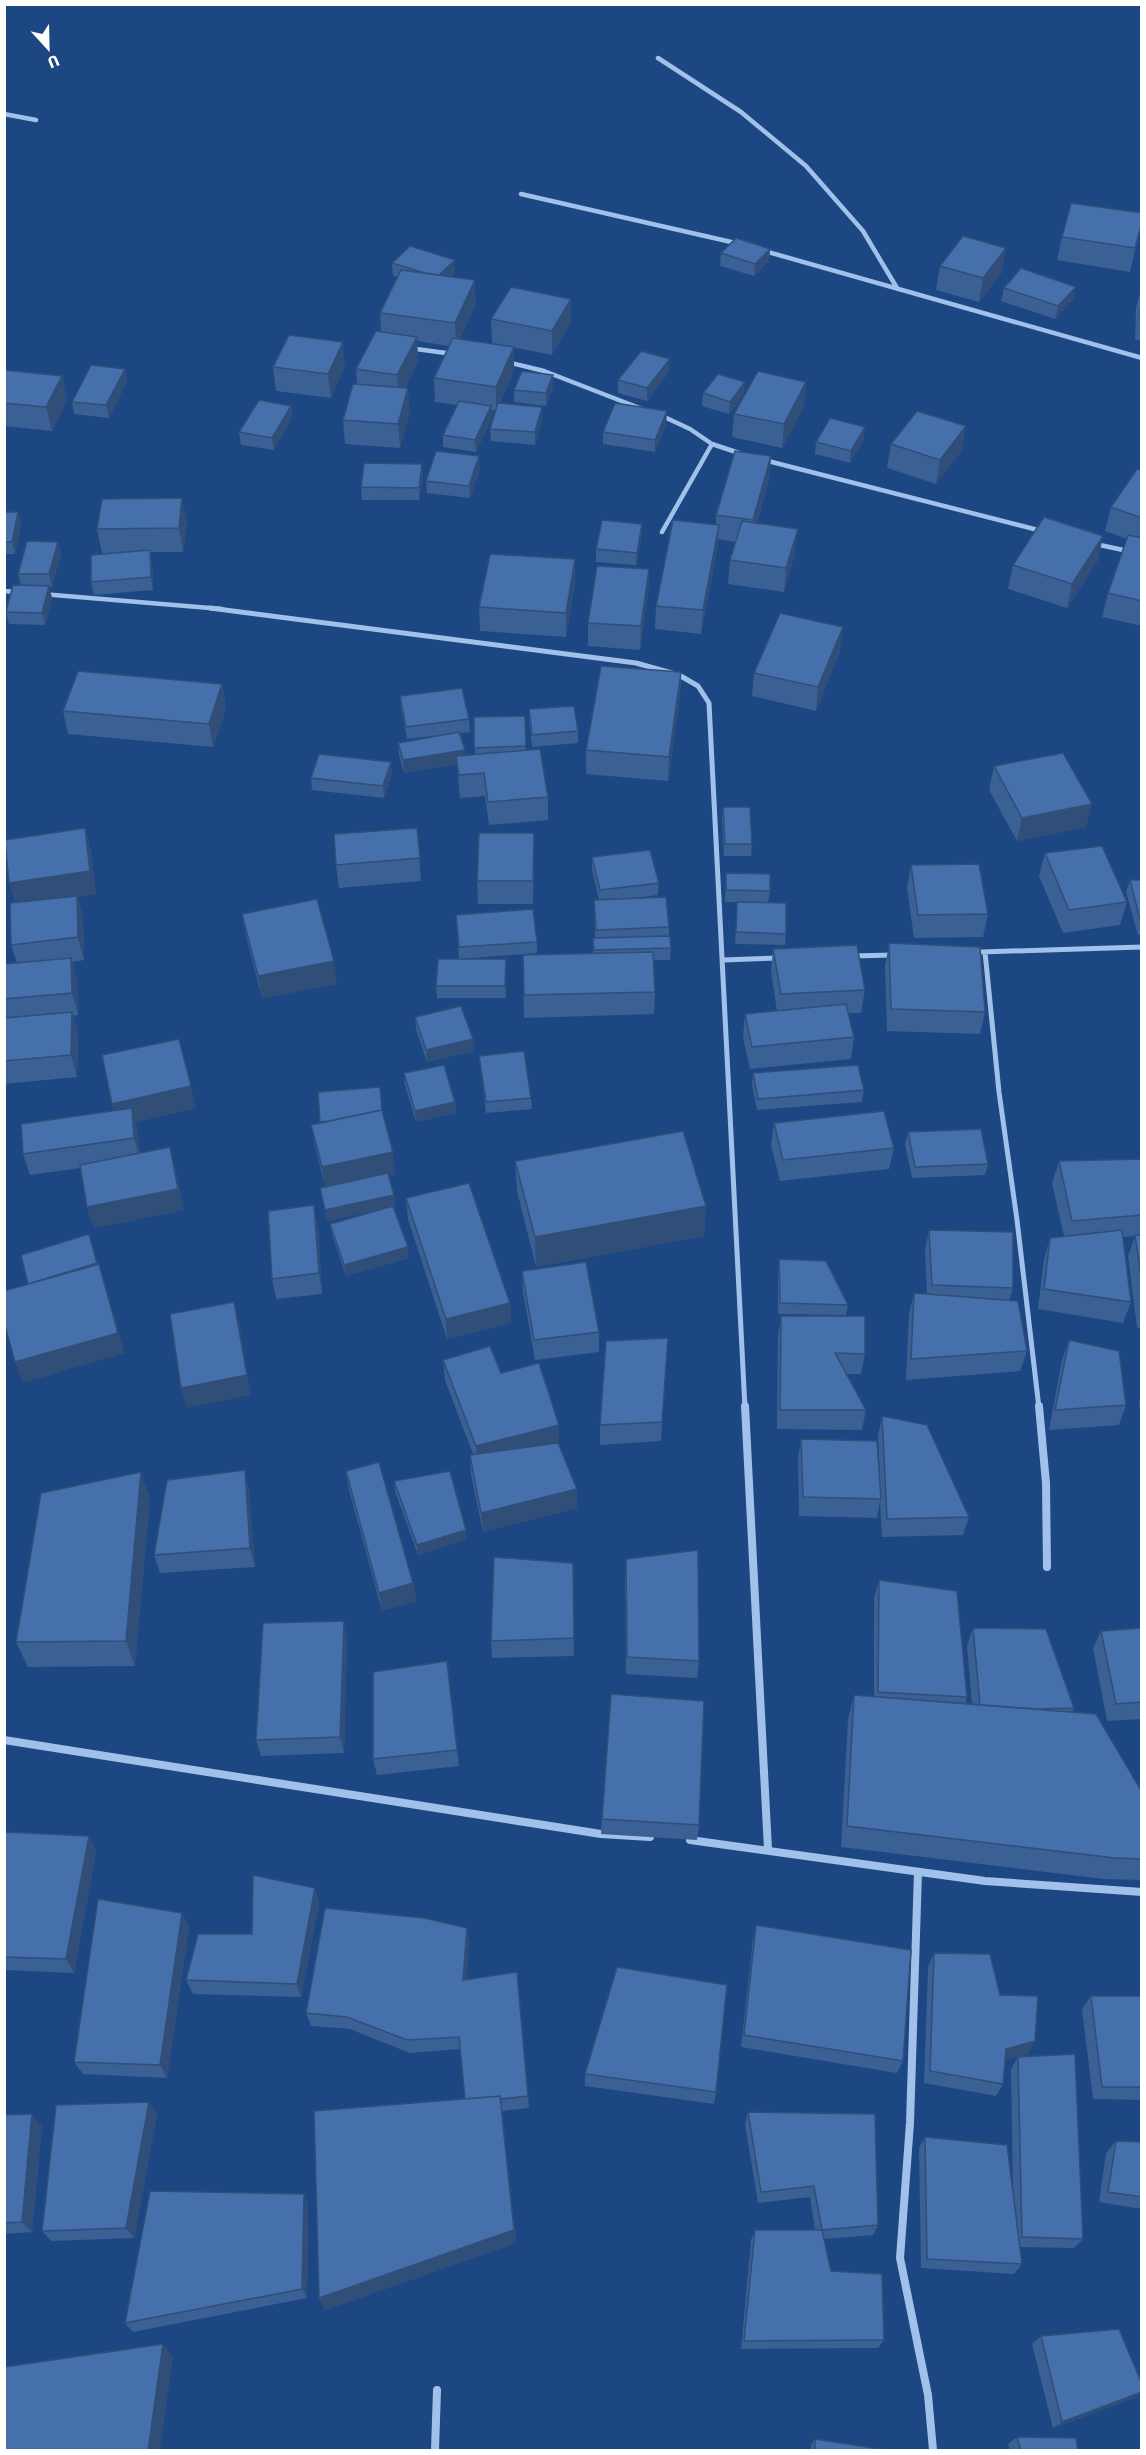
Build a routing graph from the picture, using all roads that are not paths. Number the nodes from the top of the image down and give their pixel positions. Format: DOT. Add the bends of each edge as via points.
graph roads {
  1 [pos="658,58"];
  2 [pos="4,114"];
  3 [pos="36,120"];
  4 [pos="522,194"];
  5 [pos="743,245"];
  6 [pos="755,248"];
  7 [pos="897,289"];
  8 [pos="408,348"];
  9 [pos="464,355"];
  10 [pos="1142,358"];
  11 [pos="500,361"];
  12 [pos="648,411"];
  13 [pos="658,414"];
  14 [pos="712,444"];
  15 [pos="749,456"];
  16 [pos="760,459"];
  17 [pos="662,532"];
  18 [pos="1046,532"];
  19 [pos="1091,543"];
  20 [pos="1142,554"];
  21 [pos="4,591"];
  22 [pos="28,593"];
  23 [pos="40,593"];
  24 [pos="1142,947"];
  25 [pos="973,952"];
  26 [pos="985,952"];
  27 [pos="902,954"];
  28 [pos="842,956"];
  29 [pos="782,958"];
  30 [pos="723,960"];
  31 [pos="1047,1567"];
  32 [pos="4,1740"];
  33 [pos="661,1838"];
  34 [pos="685,1839"];
  35 [pos="768,1849"];
  36 [pos="918,1872"];
  37 [pos="1142,1892"];
  38 [pos="437,2390"];
  39 [pos="435,2451"];
  40 [pos="933,2451"];
  1 -- 7 [label="street" via="741,112 806,166 863,231"];
  2 -- 3 [label="street"];
  4 -- 5 [label="street"];
  6 -- 7 [label="street"];
  7 -- 10 [label="street"];
  8 -- 9 [label="street"];
  11 -- 12 [label="street" via="544,371"];
  13 -- 14 [label="street"];
  14 -- 15 [label="street"];
  14 -- 17 [label="street"];
  16 -- 18 [label="street"];
  19 -- 20 [label="street"];
  21 -- 22 [label="street"];
  23 -- 30 [label="street" via="277,616 636,663 679,675 699,686 709,703"];
  24 -- 26 [label="street"];
  25 -- 26 [label="street"];
  26 -- 31 [label="street" via="1037,1390 1046,1483"];
  27 -- 28 [label="street"];
  29 -- 30 [label="street"];
  30 -- 35 [label="street"];
  32 -- 33 [label="street" via="601,1834"];
  34 -- 35 [label="street"];
  35 -- 36 [label="street"];
  36 -- 37 [label="street" via="985,1881"];
  36 -- 40 [label="street" via="910,2122 900,2258 928,2395"];
  38 -- 39 [label="street"];
}
